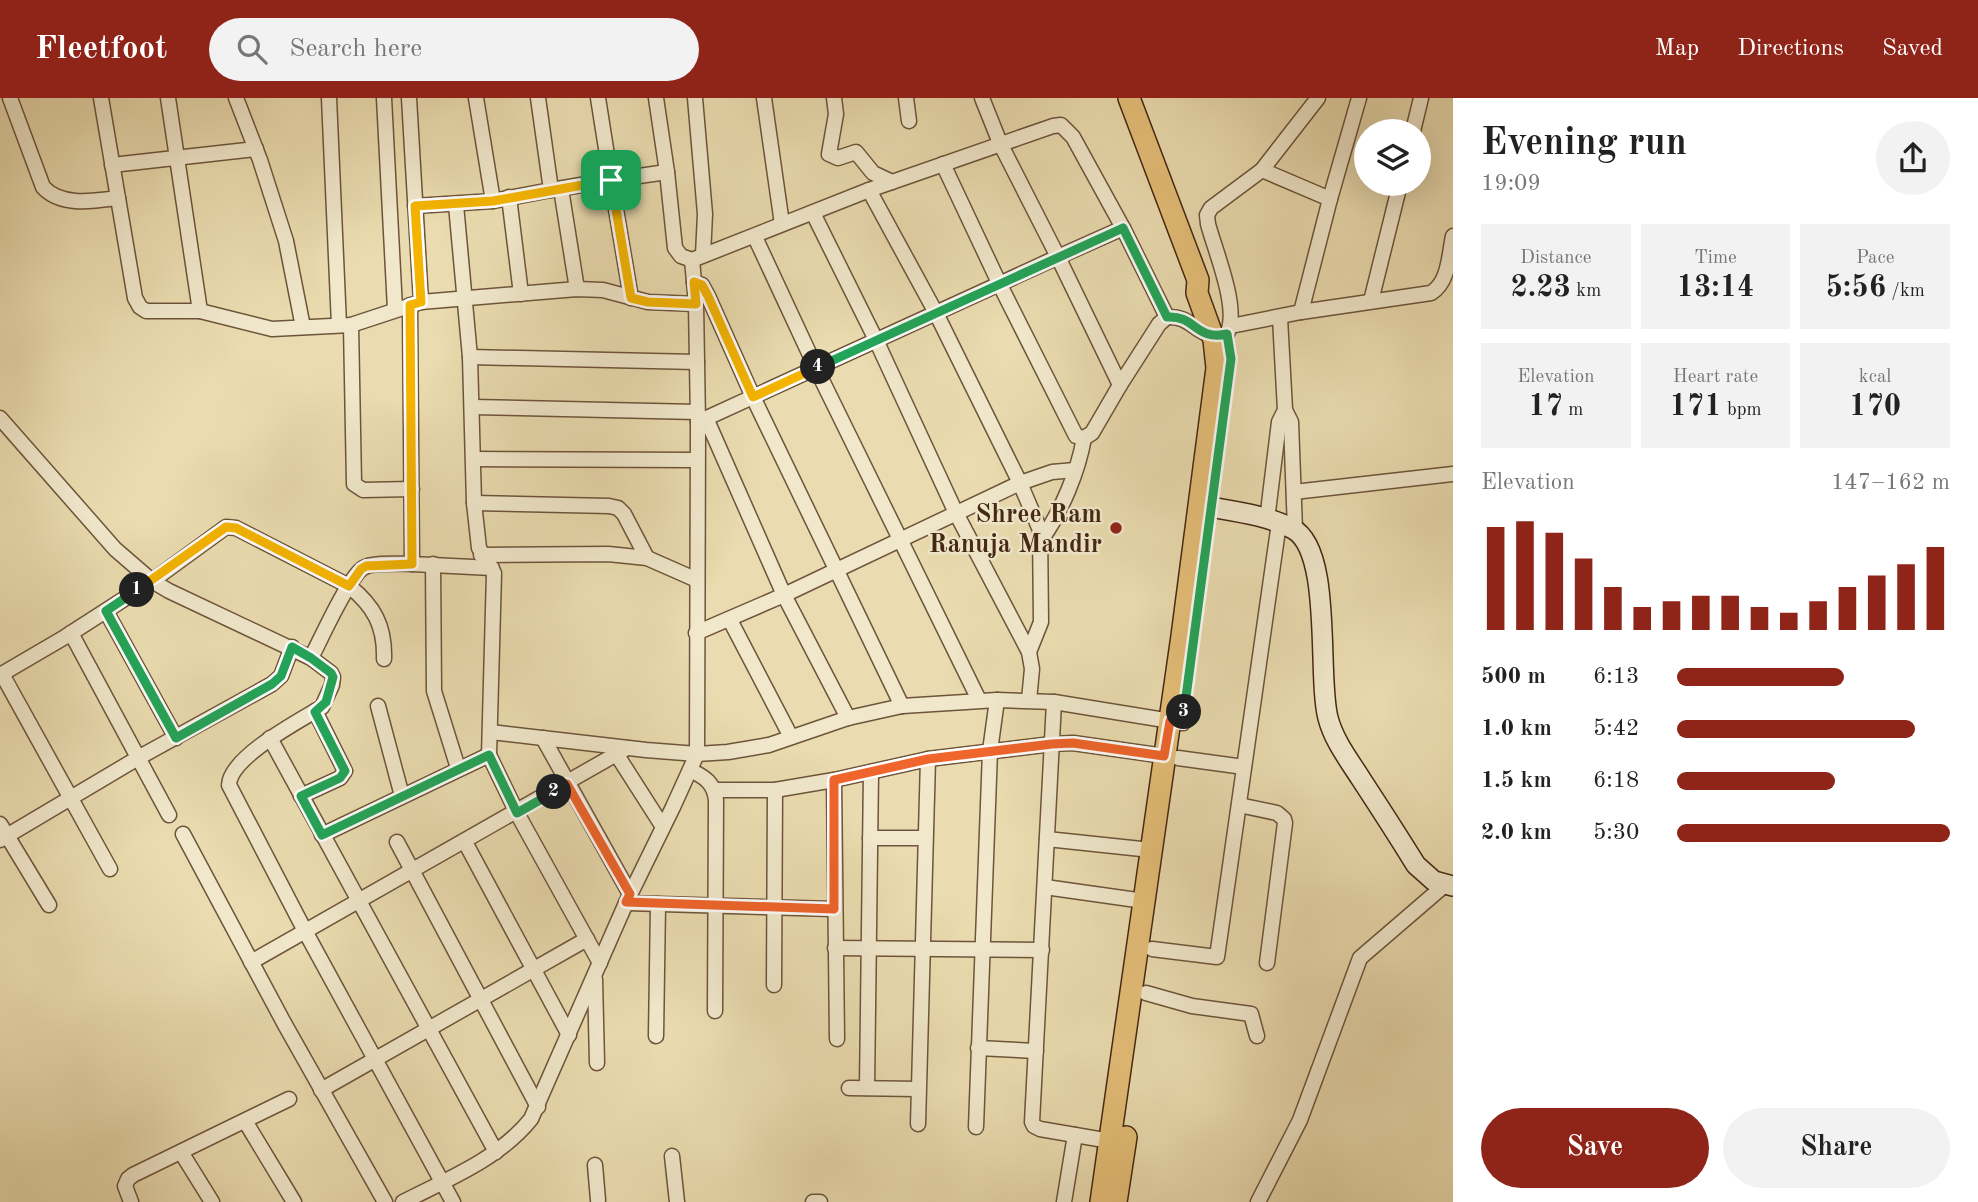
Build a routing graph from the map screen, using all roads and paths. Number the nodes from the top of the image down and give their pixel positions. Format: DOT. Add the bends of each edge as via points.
graph roads {
  1 [pos="10,98"];
  2 [pos="101,98"];
  3 [pos="167,98"];
  4 [pos="236,98"];
  5 [pos="329,98"];
  6 [pos="384,98"];
  7 [pos="409,98"];
  8 [pos="476,98"];
  9 [pos="538,98"];
  10 [pos="598,98"];
  11 [pos="656,98"];
  12 [pos="695,98"];
  13 [pos="764,98"];
  14 [pos="834,98"];
  15 [pos="906,98"];
  16 [pos="982,98"];
  17 [pos="1318,98"];
  18 [pos="1359,98"];
  19 [pos="1422,98"];
  20 [pos="1131,105"];
  21 [pos="1416,119"];
  22 [pos="909,121"];
  23 [pos="1000,143"];
  24 [pos="257,149"];
  25 [pos="176,158"];
  26 [pos="943,164"];
  27 [pos="112,165"];
  28 [pos="1262,170"];
  29 [pos="667,172"];
  30 [pos="611,180"];
  31 [pos="892,182"];
  32 [pos="556,190"];
  33 [pos="869,190"];
  34 [pos="1397,196"];
  35 [pos="509,197"];
  36 [pos="118,198"];
  37 [pos="1330,199"];
  38 [pos="493,201"];
  39 [pos="456,205"];
  40 [pos="415,206"];
  41 [pos="813,213"];
  42 [pos="782,225"];
  43 [pos="1123,228"];
  44 [pos="1453,236"];
  45 [pos="755,237"];
  46 [pos="1058,257"];
  47 [pos="697,258"];
  48 [pos="694,282"];
  49 [pos="1000,285"];
  50 [pos="577,289"];
  51 [pos="521,294"];
  52 [pos="466,298"];
  53 [pos="631,298"];
  54 [pos="1371,301"];
  55 [pos="416,304"];
  56 [pos="696,304"];
  57 [pos="394,309"];
  58 [pos="200,311"];
  59 [pos="1301,312"];
  60 [pos="936,313"];
  61 [pos="1167,317"];
  62 [pos="1280,318"];
  63 [pos="345,325"];
  64 [pos="303,327"];
  65 [pos="1224,332"];
  66 [pos="876,340"];
  67 [pos="470,357"];
  68 [pos="697,362"];
  69 [pos="816,368"];
  70 [pos="1120,385"];
  71 [pos="753,397"];
  72 [pos="472,407"];
  73 [pos="1285,410"];
  74 [pos="700,417"];
  75 [pos="0,418"];
  76 [pos="1084,438"];
  77 [pos="474,458"];
  78 [pos="698,460"];
  79 [pos="1075,470"];
  80 [pos="1453,474"];
  81 [pos="1020,483"];
  82 [pos="412,489"];
  83 [pos="1294,492"];
  84 [pos="474,503"];
  85 [pos="1206,507"];
  86 [pos="956,513"];
  87 [pos="1281,524"];
  88 [pos="1042,539"];
  89 [pos="899,540"];
  90 [pos="481,555"];
  91 [pos="647,558"];
  92 [pos="412,564"];
  93 [pos="433,564"];
  94 [pos="492,568"];
  95 [pos="836,571"];
  96 [pos="696,580"];
  97 [pos="152,581"];
  98 [pos="349,586"];
  99 [pos="784,595"];
  100 [pos="106,611"];
  101 [pos="730,620"];
  102 [pos="71,633"];
  103 [pos="696,633"];
  104 [pos="292,647"];
  105 [pos="1029,652"];
  106 [pos="311,658"];
  107 [pos="384,659"];
  108 [pos="1,675"];
  109 [pos="997,699"];
  110 [pos="979,700"];
  111 [pos="1029,700"];
  112 [pos="1054,702"];
  113 [pos="378,706"];
  114 [pos="902,706"];
  115 [pos="315,712"];
  116 [pos="848,718"];
  117 [pos="1176,722"];
  118 [pos="491,732"];
  119 [pos="791,737"];
  120 [pos="176,738"];
  121 [pos="270,738"];
  122 [pos="543,738"];
  123 [pos="1052,744"];
  124 [pos="990,751"];
  125 [pos="622,752"];
  126 [pos="696,754"];
  127 [pos="489,755"];
  128 [pos="1171,757"];
  129 [pos="138,758"];
  130 [pos="928,759"];
  131 [pos="1244,767"];
  132 [pos="458,768"];
  133 [pos="690,770"];
  134 [pos="871,772"];
  135 [pos="834,780"];
  136 [pos="567,784"];
  137 [pos="715,790"];
  138 [pos="775,790"];
  139 [pos="301,796"];
  140 [pos="402,796"];
  141 [pos="71,798"];
  142 [pos="1239,805"];
  143 [pos="517,813"];
  144 [pos="169,815"];
  145 [pos="663,827"];
  146 [pos="2,833"];
  147 [pos="183,835"];
  148 [pos="322,835"];
  149 [pos="870,838"];
  150 [pos="925,838"];
  151 [pos="1047,839"];
  152 [pos="397,842"];
  153 [pos="465,842"];
  154 [pos="1151,850"];
  155 [pos="110,869"];
  156 [pos="412,870"];
  157 [pos="1449,885"];
  158 [pos="1045,887"];
  159 [pos="628,898"];
  160 [pos="358,900"];
  161 [pos="1144,901"];
  162 [pos="658,904"];
  163 [pos="49,905"];
  164 [pos="715,906"];
  165 [pos="774,907"];
  166 [pos="834,909"];
  167 [pos="305,931"];
  168 [pos="587,939"];
  169 [pos="835,948"];
  170 [pos="869,948"];
  171 [pos="921,948"];
  172 [pos="981,949"];
  173 [pos="1152,949"];
  174 [pos="1042,950"];
  175 [pos="251,962"];
  176 [pos="1267,963"];
  177 [pos="598,968"];
  178 [pos="533,971"];
  179 [pos="774,985"];
  180 [pos="1146,993"];
  181 [pos="483,1000"];
  182 [pos="715,1010"];
  183 [pos="429,1030"];
  184 [pos="569,1035"];
  185 [pos="656,1036"];
  186 [pos="1257,1036"];
  187 [pos="1133,1039"];
  188 [pos="837,1040"];
  189 [pos="978,1048"];
  190 [pos="1036,1051"];
  191 [pos="375,1060"];
  192 [pos="597,1063"];
  193 [pos="849,1088"];
  194 [pos="867,1088"];
  195 [pos="918,1089"];
  196 [pos="321,1090"];
  197 [pos="289,1099"];
  198 [pos="538,1107"];
  199 [pos="245,1121"];
  200 [pos="918,1124"];
  201 [pos="976,1127"];
  202 [pos="1074,1135"];
  203 [pos="1110,1141"];
  204 [pos="181,1152"];
  205 [pos="496,1152"];
  206 [pos="672,1156"];
  207 [pos="595,1165"];
  208 [pos="442,1182"];
  209 [pos="598,1200"];
  210 [pos="131,1202"];
  211 [pos="212,1202"];
  212 [pos="294,1202"];
  213 [pos="385,1202"];
  214 [pos="403,1202"];
  215 [pos="453,1202"];
  216 [pos="677,1202"];
  217 [pos="813,1202"];
  218 [pos="820,1202"];
  219 [pos="1065,1202"];
  220 [pos="1101,1202"];
  221 [pos="1116,1202"];
  222 [pos="1258,1202"];
  1 -- 36 [label="street" via="50,195 83,201"];
  2 -- 27 [label="street"];
  3 -- 25 [label="street"];
  4 -- 24 [label="street"];
  5 -- 63 [label="street"];
  6 -- 57 [label="street"];
  7 -- 40 [label="street"];
  8 -- 38 [label="street"];
  9 -- 32 [label="street"];
  10 -- 30 [label="street"];
  11 -- 29 [label="street"];
  12 -- 47 [label="street" via="705,214"];
  13 -- 42 [label="street"];
  14 -- 31 [label="street" via="830,154 838,158 856,152 873,173"];
  15 -- 22 [label="street"];
  16 -- 23 [label="street"];
  17 -- 28 [label="street"];
  18 -- 37 [label="street"];
  19 -- 21 [label="street"];
  20 -- 65 [label="main road" via="1198,280 1208,289"];
  23 -- 26 [label="street"];
  23 -- 43 [label="street" via="1053,126 1068,129"];
  23 -- 46 [label="street"];
  24 -- 25 [label="street"];
  24 -- 64 [label="street" via="286,241"];
  25 -- 27 [label="street"];
  25 -- 58 [label="street"];
  26 -- 31 [label="street"];
  26 -- 49 [label="street"];
  27 -- 36 [label="street"];
  28 -- 37 [label="street"];
  28 -- 65 [label="street" via="1207,215 1228,296"];
  29 -- 30 [label="street"];
  29 -- 47 [label="street" via="675,247 681,256"];
  30 -- 32 [label="street"];
  30 -- 53 [label="street"];
  31 -- 33 [label="street"];
  32 -- 35 [label="street"];
  32 -- 50 [label="street"];
  33 -- 41 [label="street"];
  33 -- 60 [label="street"];
  34 -- 54 [label="street"];
  35 -- 38 [label="street"];
  35 -- 51 [label="street"];
  36 -- 58 [label="street" via="140,307 146,311"];
  37 -- 59 [label="street"];
  38 -- 39 [label="street"];
  39 -- 40 [label="street"];
  39 -- 52 [label="street"];
  40 -- 55 [label="street"];
  41 -- 42 [label="street"];
  41 -- 66 [label="street"];
  42 -- 45 [label="street"];
  43 -- 46 [label="street"];
  43 -- 61 [label="street"];
  44 -- 54 [label="street" via="1440,288"];
  45 -- 47 [label="street"];
  45 -- 69 [label="street"];
  46 -- 49 [label="street"];
  46 -- 70 [label="street"];
  47 -- 48 [label="street"];
  48 -- 56 [label="street"];
  48 -- 71 [label="street" via="702,285 708,296"];
  49 -- 60 [label="street"];
  49 -- 76 [label="street" via="1072,432"];
  50 -- 51 [label="street"];
  50 -- 53 [label="street"];
  51 -- 52 [label="street"];
  52 -- 55 [label="street"];
  52 -- 67 [label="street"];
  53 -- 56 [label="street"];
  54 -- 59 [label="street"];
  55 -- 57 [label="street"];
  55 -- 82 [label="street"];
  56 -- 68 [label="street"];
  57 -- 63 [label="street"];
  58 -- 64 [label="street" via="263,329"];
  59 -- 62 [label="street"];
  60 -- 66 [label="street"];
  60 -- 81 [label="street"];
  61 -- 65 [label="street" via="1182,318 1206,335"];
  61 -- 70 [label="street"];
  62 -- 65 [label="street"];
  62 -- 73 [label="street"];
  63 -- 64 [label="street"];
  63 -- 82 [label="street" via="354,484 363,491"];
  65 -- 85 [label="main road" via="1231,374"];
  66 -- 69 [label="street"];
  66 -- 86 [label="street"];
  67 -- 68 [label="street"];
  67 -- 72 [label="street"];
  68 -- 74 [label="street"];
  69 -- 71 [label="street"];
  69 -- 89 [label="street"];
  70 -- 76 [label="street" via="1092,433"];
  71 -- 74 [label="street"];
  71 -- 95 [label="street"];
  72 -- 74 [label="street"];
  72 -- 77 [label="street"];
  73 -- 83 [label="street" via="1291,422"];
  73 -- 87 [label="street" via="1279,422"];
  74 -- 78 [label="street"];
  74 -- 99 [label="street"];
  75 -- 97 [label="street" via="115,549"];
  76 -- 79 [label="street"];
  77 -- 78 [label="street"];
  77 -- 84 [label="street"];
  78 -- 96 [label="street"];
  79 -- 81 [label="street"];
  79 -- 88 [label="street" via="1055,520"];
  80 -- 83 [label="street"];
  81 -- 86 [label="street"];
  81 -- 88 [label="street"];
  82 -- 92 [label="street"];
  83 -- 87 [label="street"];
  84 -- 90 [label="street"];
  84 -- 91 [label="street" via="618,508"];
  85 -- 87 [label="street"];
  85 -- 117 [label="main road"];
  86 -- 89 [label="street"];
  86 -- 105 [label="street"];
  87 -- 131 [label="street"];
  87 -- 157 [label="street" via="1305,540 1312,552 1321,602 1325,702 1333,734 1416,865 1434,881"];
  88 -- 105 [label="street" via="1041,622"];
  89 -- 95 [label="street"];
  89 -- 110 [label="street"];
  90 -- 91 [label="street"];
  90 -- 94 [label="street"];
  91 -- 96 [label="street"];
  92 -- 93 [label="street"];
  92 -- 98 [label="street" via="366,566"];
  93 -- 94 [label="street"];
  93 -- 132 [label="street" via="435,697"];
  94 -- 118 [label="street"];
  95 -- 99 [label="street"];
  95 -- 114 [label="street"];
  96 -- 103 [label="street"];
  97 -- 98 [label="street" via="231,527"];
  97 -- 100 [label="street"];
  97 -- 104 [label="street"];
  98 -- 106 [label="street"];
  98 -- 107 [label="street" via="369,603 384,634"];
  99 -- 101 [label="street"];
  99 -- 116 [label="street"];
  100 -- 102 [label="street"];
  100 -- 120 [label="street"];
  101 -- 103 [label="street"];
  101 -- 119 [label="street"];
  102 -- 108 [label="street"];
  102 -- 129 [label="street"];
  103 -- 126 [label="street"];
  104 -- 106 [label="street"];
  104 -- 120 [label="street" via="281,676 272,684"];
  105 -- 111 [label="street"];
  106 -- 115 [label="street" via="333,677 326,702"];
  108 -- 141 [label="street"];
  109 -- 110 [label="street"];
  109 -- 111 [label="street"];
  109 -- 124 [label="street"];
  110 -- 114 [label="street"];
  111 -- 112 [label="street"];
  112 -- 117 [label="street"];
  112 -- 123 [label="street"];
  113 -- 140 [label="street"];
  114 -- 116 [label="street"];
  115 -- 121 [label="street"];
  115 -- 139 [label="street" via="345,771 340,778"];
  116 -- 119 [label="street"];
  117 -- 128 [label="main road"];
  118 -- 122 [label="street"];
  118 -- 127 [label="street"];
  119 -- 126 [label="street" via="750,749"];
  120 -- 129 [label="street"];
  121 -- 139 [label="street"];
  121 -- 167 [label="street" via="230,777 229,785"];
  122 -- 125 [label="street"];
  122 -- 136 [label="street"];
  123 -- 124 [label="street"];
  123 -- 128 [label="street"];
  123 -- 151 [label="street"];
  124 -- 130 [label="street"];
  124 -- 172 [label="street"];
  125 -- 126 [label="street"];
  125 -- 136 [label="street"];
  125 -- 145 [label="street"];
  126 -- 133 [label="street"];
  127 -- 132 [label="street"];
  127 -- 143 [label="street"];
  128 -- 131 [label="street"];
  128 -- 154 [label="main road"];
  128 -- 173 [label="main road"];
  129 -- 141 [label="street"];
  129 -- 144 [label="street"];
  130 -- 134 [label="street"];
  130 -- 150 [label="street"];
  131 -- 142 [label="street"];
  132 -- 140 [label="street"];
  133 -- 137 [label="street"];
  133 -- 145 [label="street"];
  134 -- 135 [label="street"];
  134 -- 149 [label="street"];
  135 -- 138 [label="street"];
  135 -- 166 [label="street"];
  136 -- 143 [label="street"];
  136 -- 159 [label="street"];
  137 -- 138 [label="street"];
  137 -- 164 [label="street"];
  138 -- 165 [label="street"];
  139 -- 148 [label="street"];
  140 -- 148 [label="street"];
  141 -- 146 [label="street"];
  141 -- 155 [label="street"];
  142 -- 173 [label="street" via="1217,957"];
  142 -- 176 [label="street" via="1277,813 1285,823"];
  143 -- 153 [label="street"];
  143 -- 168 [label="street"];
  145 -- 159 [label="street"];
  146 -- 163 [label="street"];
  147 -- 175 [label="street"];
  148 -- 160 [label="street"];
  149 -- 150 [label="street"];
  149 -- 170 [label="street"];
  150 -- 171 [label="street"];
  151 -- 154 [label="street"];
  151 -- 158 [label="street"];
  152 -- 156 [label="street"];
  153 -- 156 [label="street"];
  153 -- 178 [label="street"];
  154 -- 161 [label="main road"];
  156 -- 160 [label="street"];
  156 -- 181 [label="street"];
  157 -- 222 [label="street" via="1360,958 1300,1120"];
  158 -- 161 [label="street"];
  158 -- 174 [label="street"];
  159 -- 162 [label="street"];
  159 -- 177 [label="street"];
  160 -- 167 [label="street"];
  160 -- 183 [label="street"];
  161 -- 187 [label="main road"];
  162 -- 164 [label="street"];
  162 -- 185 [label="street"];
  164 -- 165 [label="street"];
  164 -- 182 [label="street"];
  165 -- 166 [label="street"];
  165 -- 179 [label="street"];
  166 -- 169 [label="street"];
  167 -- 175 [label="street"];
  167 -- 191 [label="street"];
  168 -- 177 [label="street"];
  168 -- 178 [label="street"];
  169 -- 170 [label="street"];
  169 -- 188 [label="street"];
  170 -- 171 [label="street"];
  170 -- 194 [label="street"];
  171 -- 172 [label="street"];
  171 -- 195 [label="street"];
  172 -- 174 [label="street"];
  172 -- 189 [label="street"];
  173 -- 180 [label="main road"];
  174 -- 190 [label="street"];
  175 -- 196 [label="street"];
  177 -- 184 [label="street"];
  177 -- 192 [label="street"];
  178 -- 181 [label="street"];
  178 -- 184 [label="street"];
  180 -- 186 [label="street" via="1192,1006 1251,1014"];
  180 -- 187 [label="main road"];
  181 -- 183 [label="street"];
  181 -- 198 [label="street"];
  183 -- 191 [label="street"];
  183 -- 205 [label="street"];
  184 -- 198 [label="street"];
  187 -- 203 [label="main road"];
  187 -- 221 [label="main road"];
  189 -- 190 [label="street"];
  189 -- 201 [label="street"];
  190 -- 202 [label="street" via="1034,1126"];
  191 -- 196 [label="street"];
  191 -- 208 [label="street"];
  193 -- 194 [label="street"];
  194 -- 195 [label="street"];
  195 -- 200 [label="street"];
  196 -- 213 [label="street"];
  197 -- 199 [label="street"];
  198 -- 205 [label="street" via="521,1132"];
  199 -- 204 [label="street"];
  199 -- 212 [label="street"];
  202 -- 203 [label="street"];
  202 -- 219 [label="street"];
  203 -- 220 [label="main road"];
  204 -- 210 [label="street" via="128,1179 126,1193"];
  204 -- 211 [label="street"];
  205 -- 208 [label="street"];
  206 -- 216 [label="street"];
  207 -- 209 [label="street"];
  208 -- 214 [label="street"];
  208 -- 215 [label="street"];
  217 -- 218 [label="street"];
}
